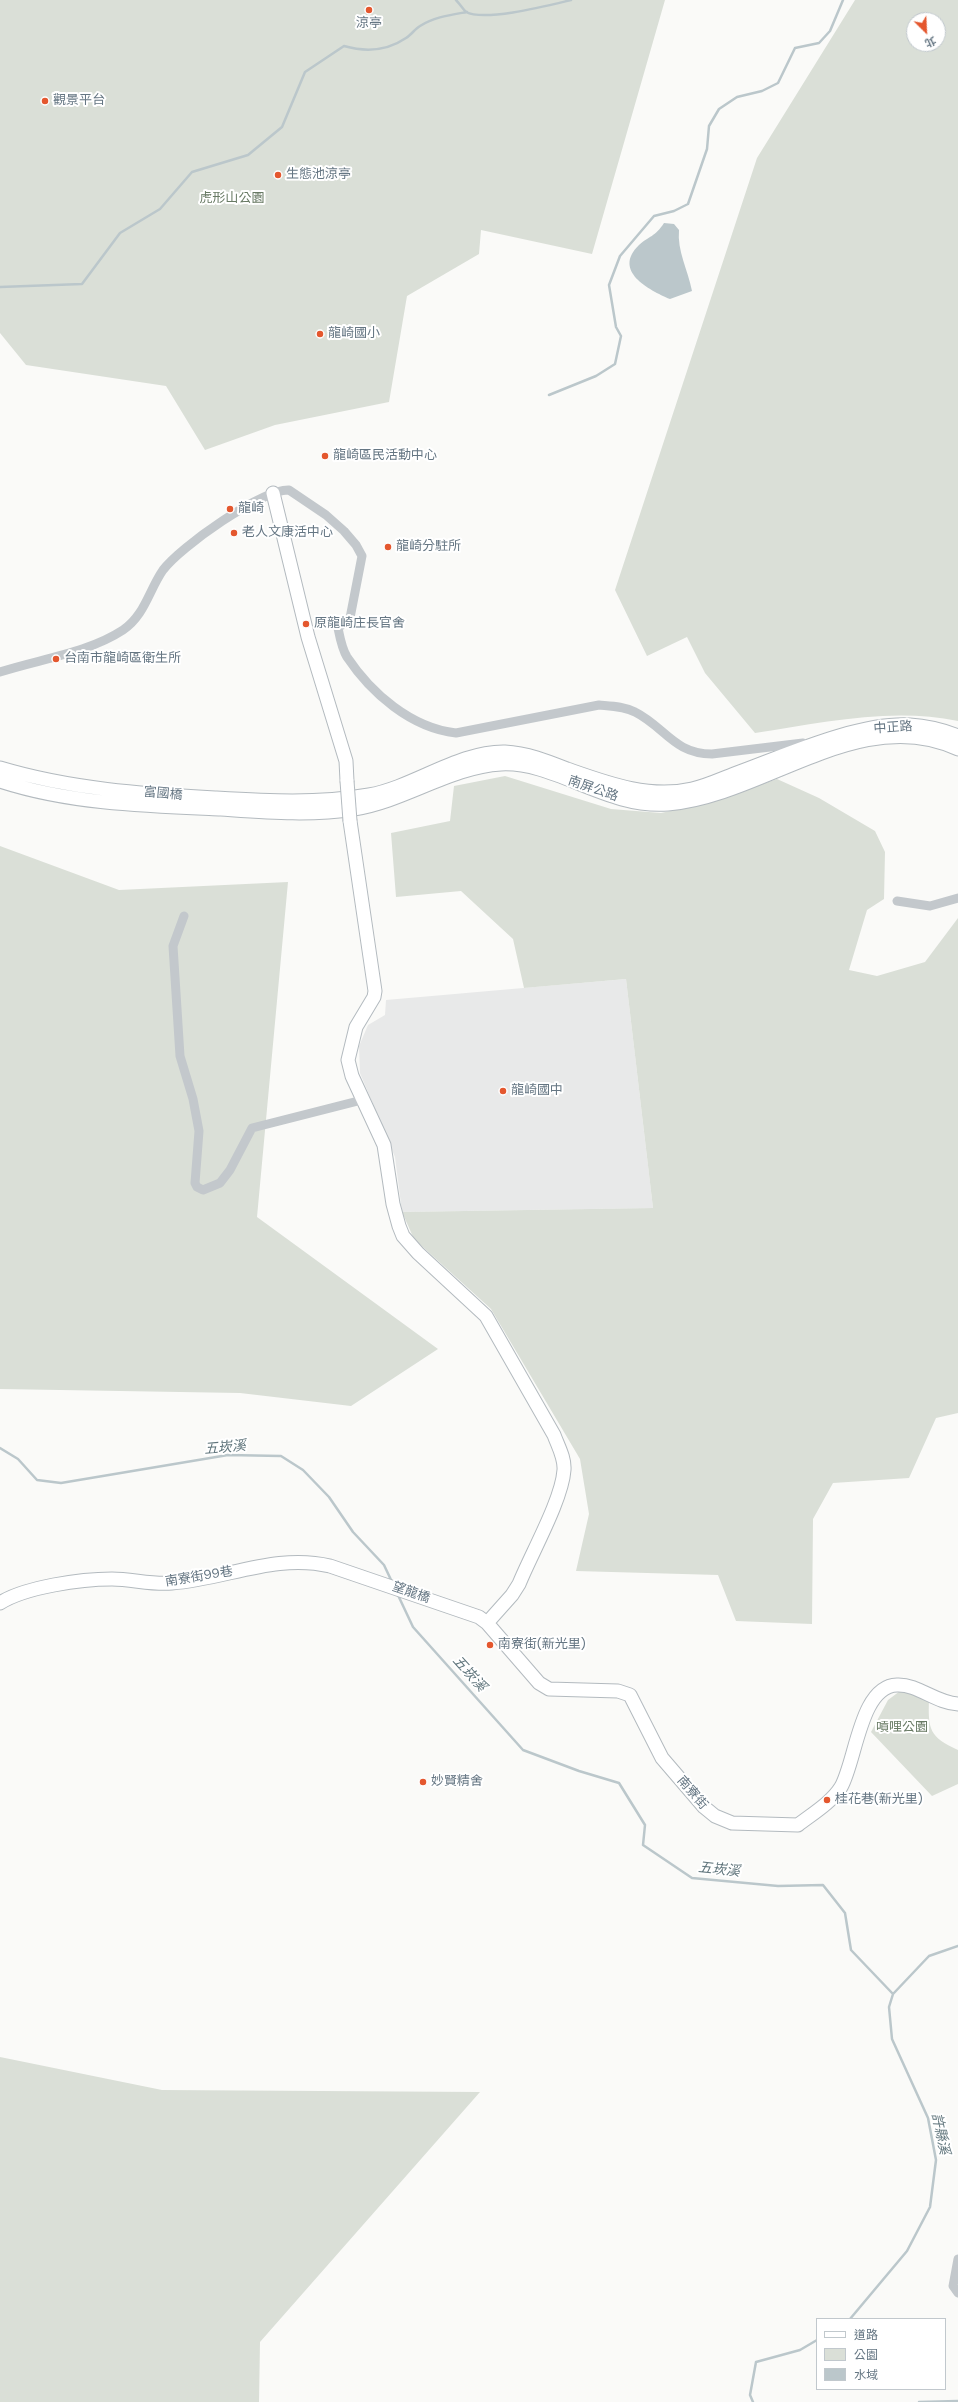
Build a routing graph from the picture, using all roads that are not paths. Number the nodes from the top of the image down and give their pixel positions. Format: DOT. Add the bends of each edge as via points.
graph roads {
  1 [pos="273,493"];
  2 [pos="0,672"];
  3 [pos="958,736"];
  4 [pos="828,741"];
  5 [pos="859,742"];
  6 [pos="958,749"];
  7 [pos="0,768"];
  8 [pos="0,780"];
  9 [pos="327,805"];
  10 [pos="958,898"];
  11 [pos="897,901"];
  12 [pos="184,916"];
  13 [pos="362,1100"];
  14 [pos="352,1573"];
  15 [pos="0,1603"];
  16 [pos="487,1623"];
  17 [pos="958,1704"];
  18 [pos="958,2259"];
  19 [pos="958,2293"];
  1 -- 2 [label="street" via="232,515 177,555 162,572 139,614 122,631 86,647"];
  1 -- 4 [label="street" via="284,490 295,492 336,524 356,545 362,562 350,618 338,628 341,644 347,657 381,698 415,720 456,733 599,705 635,711 675,744 698,753 712,754"];
  1 -- 13 [label="street, bridge" via="308,637 346,761 350,821 376,991 356,1027 348,1060"];
  3 -- 4 [label="street, 中正路" via="925,727 896,725 873,728"];
  4 -- 5 [label="street"];
  4 -- 9 [label="street, 南屏公路" via="692,789 657,792 624,788 535,757 504,752 474,757 408,783"];
  5 -- 6 [label="street, 中正路" via="912,735"];
  5 -- 9 [label="street, 南屏公路" via="710,795 668,804 641,803 619,798 533,768 504,764 476,767 373,805"];
  7 -- 9 [label="street, 富國橋" via="58,783 122,791"];
  8 -- 9 [label="street, 富國橋" via="59,795 110,802 277,812"];
  10 -- 11 [label="street" via="930,906"];
  12 -- 13 [label="street" via="173,946 180,1056 193,1099 199,1132 195,1183 197,1187 204,1190 220,1183 230,1170 252,1128"];
  13 -- 16 [label="street" via="384,1145 395,1215 403,1236 432,1267 486,1316 561,1451 564,1469 560,1490 519,1584"];
  14 -- 15 [label="street, 南寮街99巷" via="315,1563 288,1562 171,1584 93,1580 31,1590"];
  14 -- 16 [label="street, 望龍橋" via="470,1613"];
  16 -- 17 [label="street, 南寮街" via="539,1683 549,1689 618,1691 630,1694 662,1758 704,1807 715,1816 732,1823 798,1825 835,1796 845,1779 870,1702 888,1687 909,1687 936,1699"];
  18 -- 19 [label="street" via="953,2286"];
}
